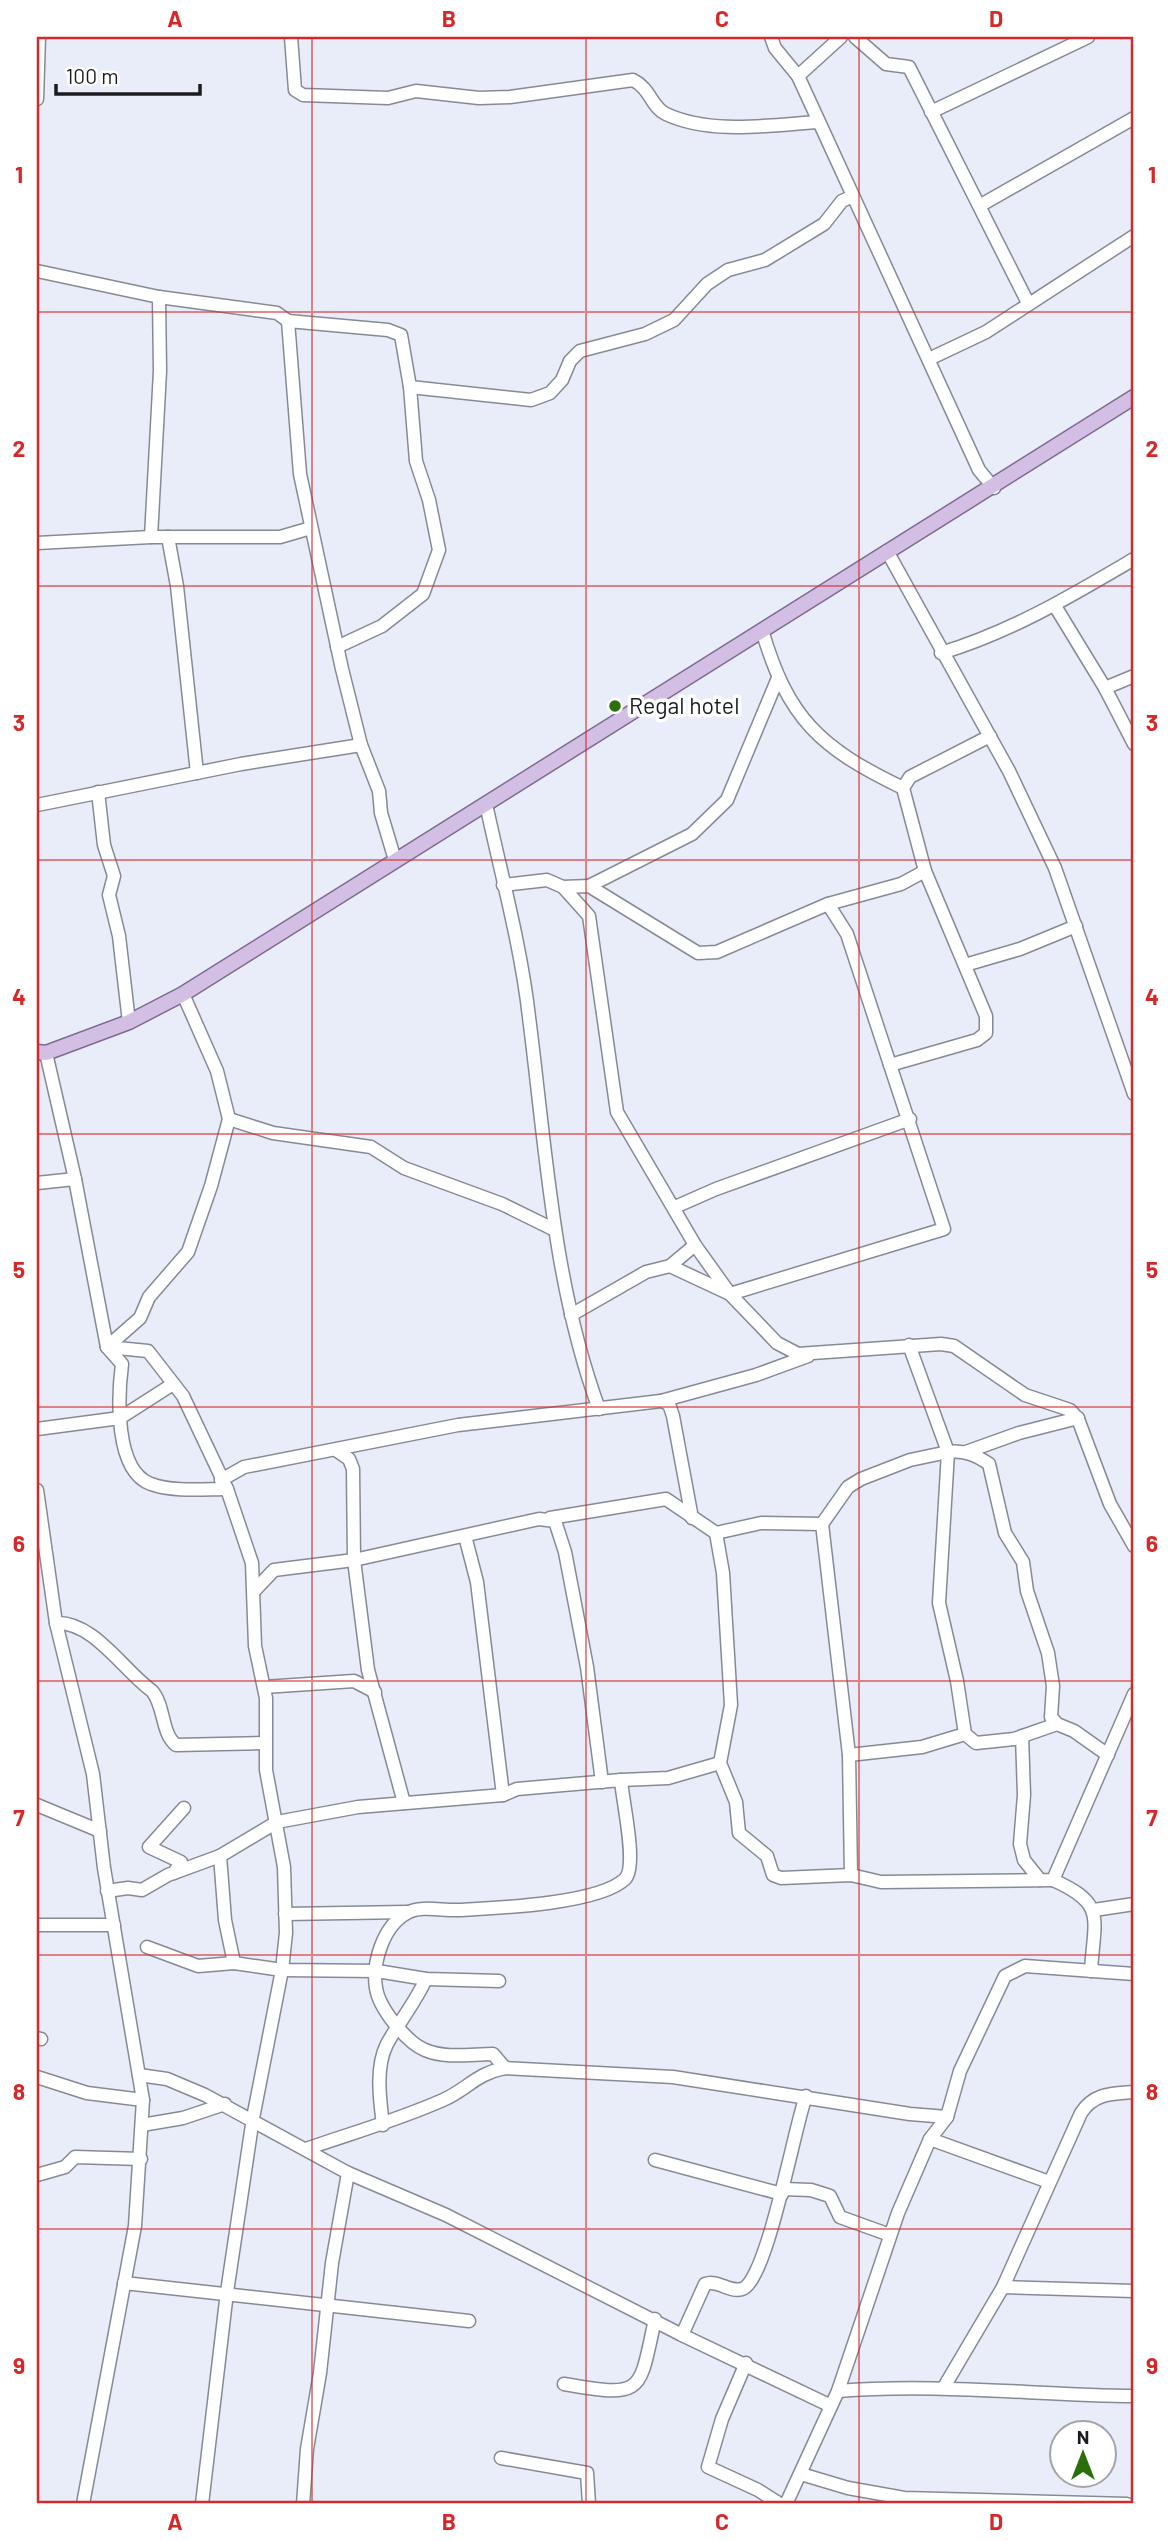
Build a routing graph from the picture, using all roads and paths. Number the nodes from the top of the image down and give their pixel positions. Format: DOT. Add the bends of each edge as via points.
graph roads {
  1 [pos="39,37"];
  2 [pos="291,37"];
  3 [pos="771,37"];
  4 [pos="841,37"];
  5 [pos="855,37"];
  6 [pos="1088,37"];
  7 [pos="798,76"];
  8 [pos="37,99"];
  9 [pos="931,112"];
  10 [pos="1134,118"];
  11 [pos="818,122"];
  12 [pos="853,196"];
  13 [pos="981,205"];
  14 [pos="1134,236"];
  15 [pos="37,271"];
  16 [pos="159,297"];
  17 [pos="1028,303"];
  18 [pos="288,321"];
  19 [pos="929,359"];
  20 [pos="411,387"];
  21 [pos="1134,397"];
  22 [pos="994,488"];
  23 [pos="312,528"];
  24 [pos="151,537"];
  25 [pos="168,537"];
  26 [pos="37,543"];
  27 [pos="887,551"];
  28 [pos="1134,559"];
  29 [pos="1055,606"];
  30 [pos="762,630"];
  31 [pos="337,647"];
  32 [pos="941,653"];
  33 [pos="1134,676"];
  34 [pos="778,678"];
  35 [pos="1105,688"];
  36 [pos="990,736"];
  37 [pos="1134,744"];
  38 [pos="361,745"];
  39 [pos="197,773"];
  40 [pos="903,788"];
  41 [pos="98,792"];
  42 [pos="486,804"];
  43 [pos="37,805"];
  44 [pos="395,860"];
  45 [pos="925,871"];
  46 [pos="503,885"];
  47 [pos="564,887"];
  48 [pos="589,887"];
  49 [pos="828,904"];
  50 [pos="1076,926"];
  51 [pos="965,965"];
  52 [pos="183,994"];
  53 [pos="129,1022"];
  54 [pos="42,1052"];
  55 [pos="890,1065"];
  56 [pos="1133,1098"];
  57 [pos="229,1119"];
  58 [pos="910,1119"];
  59 [pos="75,1178"];
  60 [pos="37,1183"];
  61 [pos="675,1207"];
  62 [pos="555,1230"];
  63 [pos="695,1245"];
  64 [pos="670,1266"];
  65 [pos="730,1294"];
  66 [pos="571,1315"];
  67 [pos="909,1345"];
  68 [pos="107,1347"];
  69 [pos="810,1355"];
  70 [pos="173,1384"];
  71 [pos="661,1401"];
  72 [pos="599,1409"];
  73 [pos="120,1418"];
  74 [pos="1078,1418"];
  75 [pos="37,1429"];
  76 [pos="336,1450"];
  77 [pos="948,1452"];
  78 [pos="966,1452"];
  79 [pos="684,1482"];
  80 [pos="224,1485"];
  81 [pos="37,1490"];
  82 [pos="666,1499"];
  83 [pos="550,1518"];
  84 [pos="692,1518"];
  85 [pos="822,1524"];
  86 [pos="716,1533"];
  87 [pos="465,1536"];
  88 [pos="1134,1546"];
  89 [pos="354,1560"];
  90 [pos="252,1563"];
  91 [pos="274,1570"];
  92 [pos="254,1591"];
  93 [pos="56,1623"];
  94 [pos="368,1670"];
  95 [pos="354,1681"];
  96 [pos="264,1687"];
  97 [pos="374,1692"];
  98 [pos="1134,1693"];
  99 [pos="1057,1724"];
  100 [pos="965,1734"];
  101 [pos="1022,1736"];
  102 [pos="265,1744"];
  103 [pos="849,1755"];
  104 [pos="1108,1755"];
  105 [pos="720,1763"];
  106 [pos="621,1780"];
  107 [pos="602,1782"];
  108 [pos="503,1794"];
  109 [pos="404,1803"];
  110 [pos="37,1805"];
  111 [pos="184,1808"];
  112 [pos="277,1822"];
  113 [pos="100,1831"];
  114 [pos="220,1856"];
  115 [pos="174,1873"];
  116 [pos="851,1875"];
  117 [pos="1046,1880"];
  118 [pos="107,1891"];
  119 [pos="1134,1904"];
  120 [pos="1094,1910"];
  121 [pos="407,1912"];
  122 [pos="285,1913"];
  123 [pos="37,1924"];
  124 [pos="114,1925"];
  125 [pos="147,1947"];
  126 [pos="234,1964"];
  127 [pos="282,1970"];
  128 [pos="1091,1970"];
  129 [pos="377,1971"];
  130 [pos="1134,1974"];
  131 [pos="426,1979"];
  132 [pos="499,1981"];
  133 [pos="399,2027"];
  134 [pos="505,2068"];
  135 [pos="139,2075"];
  136 [pos="37,2077"];
  137 [pos="1134,2092"];
  138 [pos="806,2096"];
  139 [pos="143,2100"];
  140 [pos="225,2104"];
  141 [pos="947,2117"];
  142 [pos="253,2118"];
  143 [pos="142,2125"];
  144 [pos="383,2125"];
  145 [pos="930,2139"];
  146 [pos="306,2149"];
  147 [pos="141,2159"];
  148 [pos="655,2160"];
  149 [pos="40,2171"];
  150 [pos="348,2173"];
  151 [pos="1049,2182"];
  152 [pos="783,2192"];
  153 [pos="890,2235"];
  154 [pos="124,2283"];
  155 [pos="1003,2287"];
  156 [pos="1134,2291"];
  157 [pos="227,2292"];
  158 [pos="328,2306"];
  159 [pos="655,2319"];
  160 [pos="469,2321"];
  161 [pos="682,2334"];
  162 [pos="746,2363"];
  163 [pos="564,2384"];
  164 [pos="943,2386"];
  165 [pos="838,2391"];
  166 [pos="1134,2396"];
  167 [pos="831,2406"];
  168 [pos="500,2458"];
  169 [pos="801,2474"];
  170 [pos="903,2501"];
  171 [pos="83,2504"];
  172 [pos="202,2504"];
  173 [pos="303,2504"];
  174 [pos="589,2504"];
  175 [pos="780,2504"];
  176 [pos="786,2504"];
  177 [pos="1127,2504"];
  1 -- 8 [label="street"];
  2 -- 11 [label="street" via="295,89 303,95 388,98 416,91 510,97 633,80 646,86 663,113 676,118 718,125"];
  3 -- 7 [label="street"];
  4 -- 7 [label="street"];
  5 -- 9 [label="street" via="886,64 909,67"];
  6 -- 9 [label="street"];
  7 -- 11 [label="street"];
  9 -- 13 [label="street"];
  10 -- 13 [label="street"];
  11 -- 12 [label="street"];
  12 -- 19 [label="street"];
  12 -- 20 [label="street" via="842,201 824,224 765,260 728,270 707,284 674,320 645,334 580,351 550,393 531,400"];
  13 -- 17 [label="street"];
  14 -- 17 [label="street"];
  15 -- 16 [label="street"];
  16 -- 18 [label="street" via="277,313"];
  16 -- 24 [label="street"];
  17 -- 19 [label="street" via="986,332"];
  18 -- 20 [label="street" via="401,335"];
  18 -- 23 [label="street" via="295,438"];
  19 -- 22 [label="street" via="979,470"];
  20 -- 31 [label="street" via="416,461 439,550 423,594 382,626"];
  21 -- 22 [label="main road"];
  22 -- 27 [label="main road"];
  23 -- 25 [label="street" via="280,537"];
  23 -- 31 [label="street"];
  24 -- 25 [label="street"];
  24 -- 26 [label="street"];
  25 -- 39 [label="street"];
  27 -- 30 [label="main road"];
  27 -- 32 [label="street"];
  28 -- 29 [label="street"];
  29 -- 32 [label="street" via="993,636"];
  29 -- 35 [label="street"];
  30 -- 34 [label="street"];
  30 -- 42 [label="main road"];
  31 -- 38 [label="street"];
  32 -- 36 [label="street"];
  33 -- 35 [label="street"];
  34 -- 40 [label="street" via="790,703 816,734 870,772"];
  34 -- 48 [label="street" via="727,800 692,834"];
  35 -- 37 [label="street"];
  36 -- 40 [label="street" via="910,777"];
  36 -- 50 [label="street" via="1055,868"];
  38 -- 39 [label="street"];
  38 -- 44 [label="street" via="379,791"];
  39 -- 41 [label="street"];
  40 -- 45 [label="street"];
  41 -- 43 [label="street"];
  41 -- 53 [label="street" via="104,845 114,876 109,895 119,936"];
  42 -- 44 [label="main road"];
  42 -- 46 [label="street"];
  44 -- 52 [label="main road"];
  45 -- 49 [label="street" via="901,884"];
  45 -- 51 [label="street"];
  46 -- 47 [label="street" via="547,880"];
  46 -- 62 [label="street" via="529,1017"];
  47 -- 48 [label="street"];
  47 -- 61 [label="street" via="589,916 617,1112"];
  48 -- 49 [label="street" via="698,953 717,952"];
  49 -- 55 [label="street" via="848,934"];
  50 -- 51 [label="street"];
  50 -- 56 [label="street"];
  51 -- 55 [label="street" via="986,1016 986,1033 977,1040"];
  52 -- 53 [label="main road"];
  52 -- 57 [label="street" via="217,1071"];
  53 -- 54 [label="main road"];
  54 -- 59 [label="street"];
  55 -- 58 [label="street"];
  57 -- 62 [label="street" via="273,1133 360,1144 404,1168 502,1204"];
  57 -- 68 [label="street" via="188,1252 149,1297 140,1318"];
  58 -- 61 [label="street"];
  58 -- 65 [label="street" via="944,1229"];
  59 -- 60 [label="street"];
  59 -- 68 [label="street"];
  61 -- 63 [label="street"];
  62 -- 66 [label="street"];
  63 -- 64 [label="street"];
  63 -- 65 [label="street"];
  64 -- 65 [label="street"];
  64 -- 66 [label="street" via="646,1272"];
  65 -- 69 [label="street" via="777,1343"];
  66 -- 72 [label="street"];
  67 -- 69 [label="street"];
  67 -- 74 [label="street" via="954,1346 1025,1395 1070,1410"];
  67 -- 77 [label="street"];
  68 -- 70 [label="street" via="148,1351"];
  68 -- 73 [label="street" via="122,1364"];
  69 -- 71 [label="street"];
  70 -- 73 [label="street"];
  70 -- 80 [label="street" via="183,1396"];
  71 -- 72 [label="street"];
  71 -- 79 [label="street" via="669,1405 673,1416"];
  72 -- 76 [label="street" via="458,1425"];
  73 -- 75 [label="street"];
  73 -- 80 [label="street" via="133,1470 148,1483 161,1487"];
  74 -- 78 [label="street"];
  74 -- 88 [label="street" via="1110,1504"];
  76 -- 80 [label="street" via="244,1467"];
  76 -- 89 [label="street" via="349,1459 353,1469"];
  77 -- 78 [label="street"];
  77 -- 85 [label="street" via="910,1460 861,1479 848,1487"];
  77 -- 100 [label="street" via="939,1603"];
  78 -- 99 [label="street" via="989,1464 1005,1533 1023,1562 1027,1591 1048,1653 1051,1717"];
  79 -- 82 [label="street"];
  79 -- 84 [label="street"];
  80 -- 90 [label="street"];
  81 -- 93 [label="street"];
  82 -- 83 [label="street"];
  82 -- 84 [label="street"];
  83 -- 87 [label="street"];
  83 -- 107 [label="street" via="559,1528 585,1654"];
  84 -- 86 [label="street"];
  85 -- 86 [label="street" via="761,1523"];
  85 -- 103 [label="street"];
  86 -- 105 [label="street" via="731,1705"];
  87 -- 89 [label="street"];
  87 -- 108 [label="street" via="477,1582"];
  89 -- 91 [label="street"];
  89 -- 94 [label="street"];
  90 -- 91 [label="street"];
  90 -- 92 [label="street"];
  91 -- 92 [label="street"];
  92 -- 96 [label="street" via="254,1646"];
  93 -- 102 [label="street" via="74,1623 92,1635 152,1691 176,1745"];
  93 -- 113 [label="street" via="88,1749"];
  94 -- 95 [label="street"];
  94 -- 97 [label="street"];
  95 -- 96 [label="street"];
  95 -- 97 [label="street"];
  96 -- 102 [label="street"];
  97 -- 109 [label="street"];
  98 -- 104 [label="street"];
  99 -- 101 [label="street"];
  99 -- 104 [label="street"];
  100 -- 101 [label="street" via="976,1743"];
  100 -- 103 [label="street" via="922,1747"];
  101 -- 117 [label="street" via="1020,1844 1024,1860"];
  102 -- 112 [label="street"];
  103 -- 116 [label="street"];
  104 -- 117 [label="street"];
  105 -- 106 [label="street" via="668,1778"];
  105 -- 116 [label="street" via="736,1802 739,1833 766,1856 773,1875"];
  106 -- 107 [label="street"];
  106 -- 121 [label="street" via="631,1866 615,1886 573,1899"];
  107 -- 108 [label="street"];
  108 -- 109 [label="street"];
  109 -- 112 [label="street"];
  110 -- 113 [label="street"];
  111 -- 115 [label="street" via="149,1847 181,1862"];
  112 -- 114 [label="street"];
  112 -- 122 [label="street"];
  113 -- 118 [label="street"];
  114 -- 115 [label="street"];
  114 -- 126 [label="street"];
  115 -- 118 [label="street" via="142,1890"];
  116 -- 117 [label="street" via="881,1882"];
  117 -- 120 [label="street" via="1080,1892"];
  118 -- 124 [label="street"];
  119 -- 120 [label="street"];
  120 -- 128 [label="street"];
  121 -- 122 [label="street"];
  121 -- 129 [label="street" via="385,1936"];
  122 -- 127 [label="street"];
  123 -- 124 [label="street"];
  124 -- 135 [label="street"];
  125 -- 126 [label="street" via="198,1966"];
  126 -- 127 [label="street"];
  127 -- 129 [label="street"];
  127 -- 142 [label="street"];
  128 -- 130 [label="street"];
  128 -- 141 [label="street" via="1025,1966 1006,1976 960,2071"];
  129 -- 131 [label="street"];
  129 -- 133 [label="street" via="379,1998"];
  131 -- 132 [label="street"];
  131 -- 133 [label="street"];
  133 -- 134 [label="street" via="421,2048 439,2055 493,2054"];
  133 -- 144 [label="street" via="386,2046 380,2077"];
  134 -- 138 [label="street" via="673,2077"];
  134 -- 144 [label="street" via="479,2075 447,2099"];
  135 -- 139 [label="street"];
  135 -- 140 [label="street" via="167,2079"];
  136 -- 139 [label="street" via="87,2093"];
  137 -- 151 [label="street" via="1102,2095 1090,2102"];
  138 -- 141 [label="street"];
  138 -- 152 [label="street"];
  139 -- 143 [label="street"];
  140 -- 142 [label="street"];
  140 -- 143 [label="street"];
  141 -- 145 [label="street"];
  142 -- 146 [label="street"];
  142 -- 157 [label="street"];
  143 -- 147 [label="street"];
  144 -- 146 [label="street"];
  145 -- 151 [label="street"];
  145 -- 153 [label="street"];
  146 -- 150 [label="street"];
  147 -- 149 [label="street" via="75,2157 65,2167"];
  147 -- 154 [label="street"];
  148 -- 152 [label="street"];
  150 -- 158 [label="street"];
  150 -- 159 [label="street" via="446,2215"];
  151 -- 155 [label="street"];
  152 -- 153 [label="street" via="811,2190 830,2196 840,2217"];
  152 -- 161 [label="street" via="746,2287 738,2290 705,2284"];
  153 -- 165 [label="street"];
  154 -- 157 [label="street"];
  154 -- 171 [label="street"];
  155 -- 156 [label="street"];
  155 -- 164 [label="street"];
  157 -- 158 [label="street"];
  157 -- 172 [label="street"];
  158 -- 160 [label="street"];
  158 -- 173 [label="street"];
  159 -- 161 [label="street"];
  159 -- 163 [label="street" via="636,2385 623,2392 607,2392"];
  161 -- 162 [label="street"];
  162 -- 167 [label="street"];
  162 -- 175 [label="street" via="708,2467"];
  164 -- 165 [label="street"];
  164 -- 166 [label="street" via="1061,2396"];
  165 -- 167 [label="street"];
  167 -- 169 [label="street"];
  168 -- 174 [label="street" via="587,2473"];
  169 -- 170 [label="street"];
  169 -- 176 [label="street"];
  170 -- 177 [label="street"];
}
